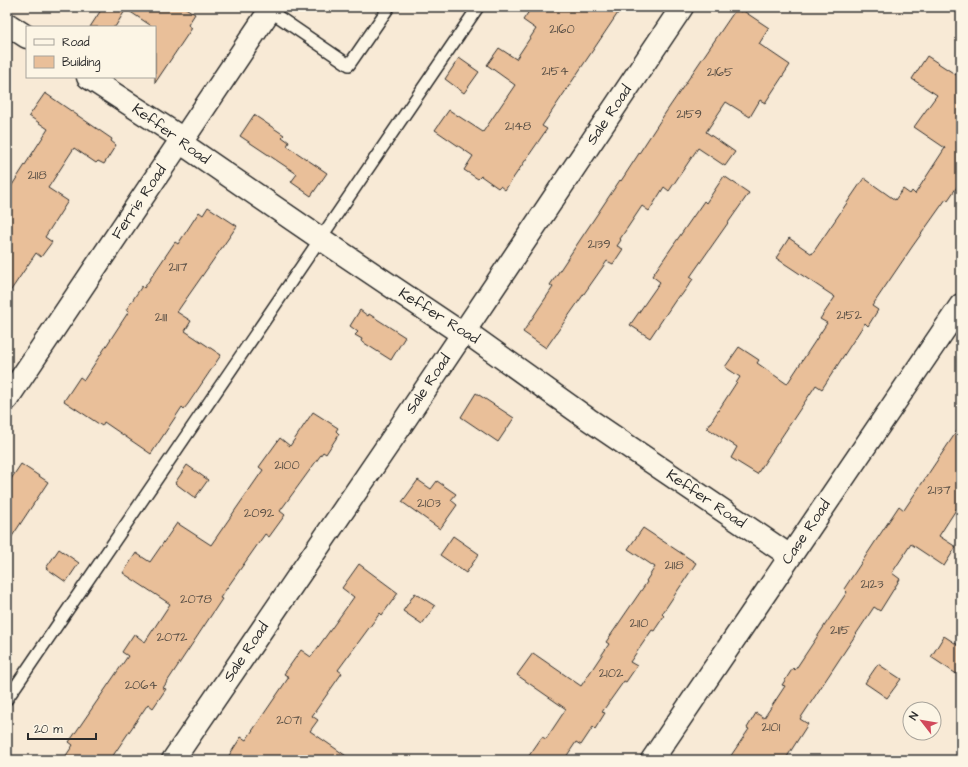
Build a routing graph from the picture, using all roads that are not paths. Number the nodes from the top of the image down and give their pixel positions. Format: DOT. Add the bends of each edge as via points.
graph roads {
  1 [pos="390,7"];
  2 [pos="478,7"];
  3 [pos="682,7"];
  4 [pos="271,9"];
  5 [pos="7,24"];
  6 [pos="26,36"];
  7 [pos="90,78"];
  8 [pos="182,141"];
  9 [pos="321,239"];
  10 [pos="961,305"];
  11 [pos="463,332"];
  12 [pos="7,399"];
  13 [pos="790,556"];
  14 [pos="7,699"];
  15 [pos="173,760"];
  16 [pos="652,760"];
  1 -- 4 [label="lane" via="349,65"];
  2 -- 9 [label="lane"];
  3 -- 11 [label="street, Sale Road"];
  4 -- 8 [label="street, Ferris Road"];
  5 -- 6 [label="street"];
  7 -- 8 [label="street, Keffer Road" via="178,135"];
  8 -- 9 [label="street, Keffer Road" via="187,147"];
  8 -- 12 [label="street, Ferris Road"];
  9 -- 11 [label="street, Keffer Road"];
  9 -- 14 [label="lane"];
  10 -- 13 [label="street, Case Road"];
  11 -- 13 [label="street, Keffer Road"];
  11 -- 15 [label="street, Sale Road"];
  13 -- 16 [label="street, Case Road"];
}
